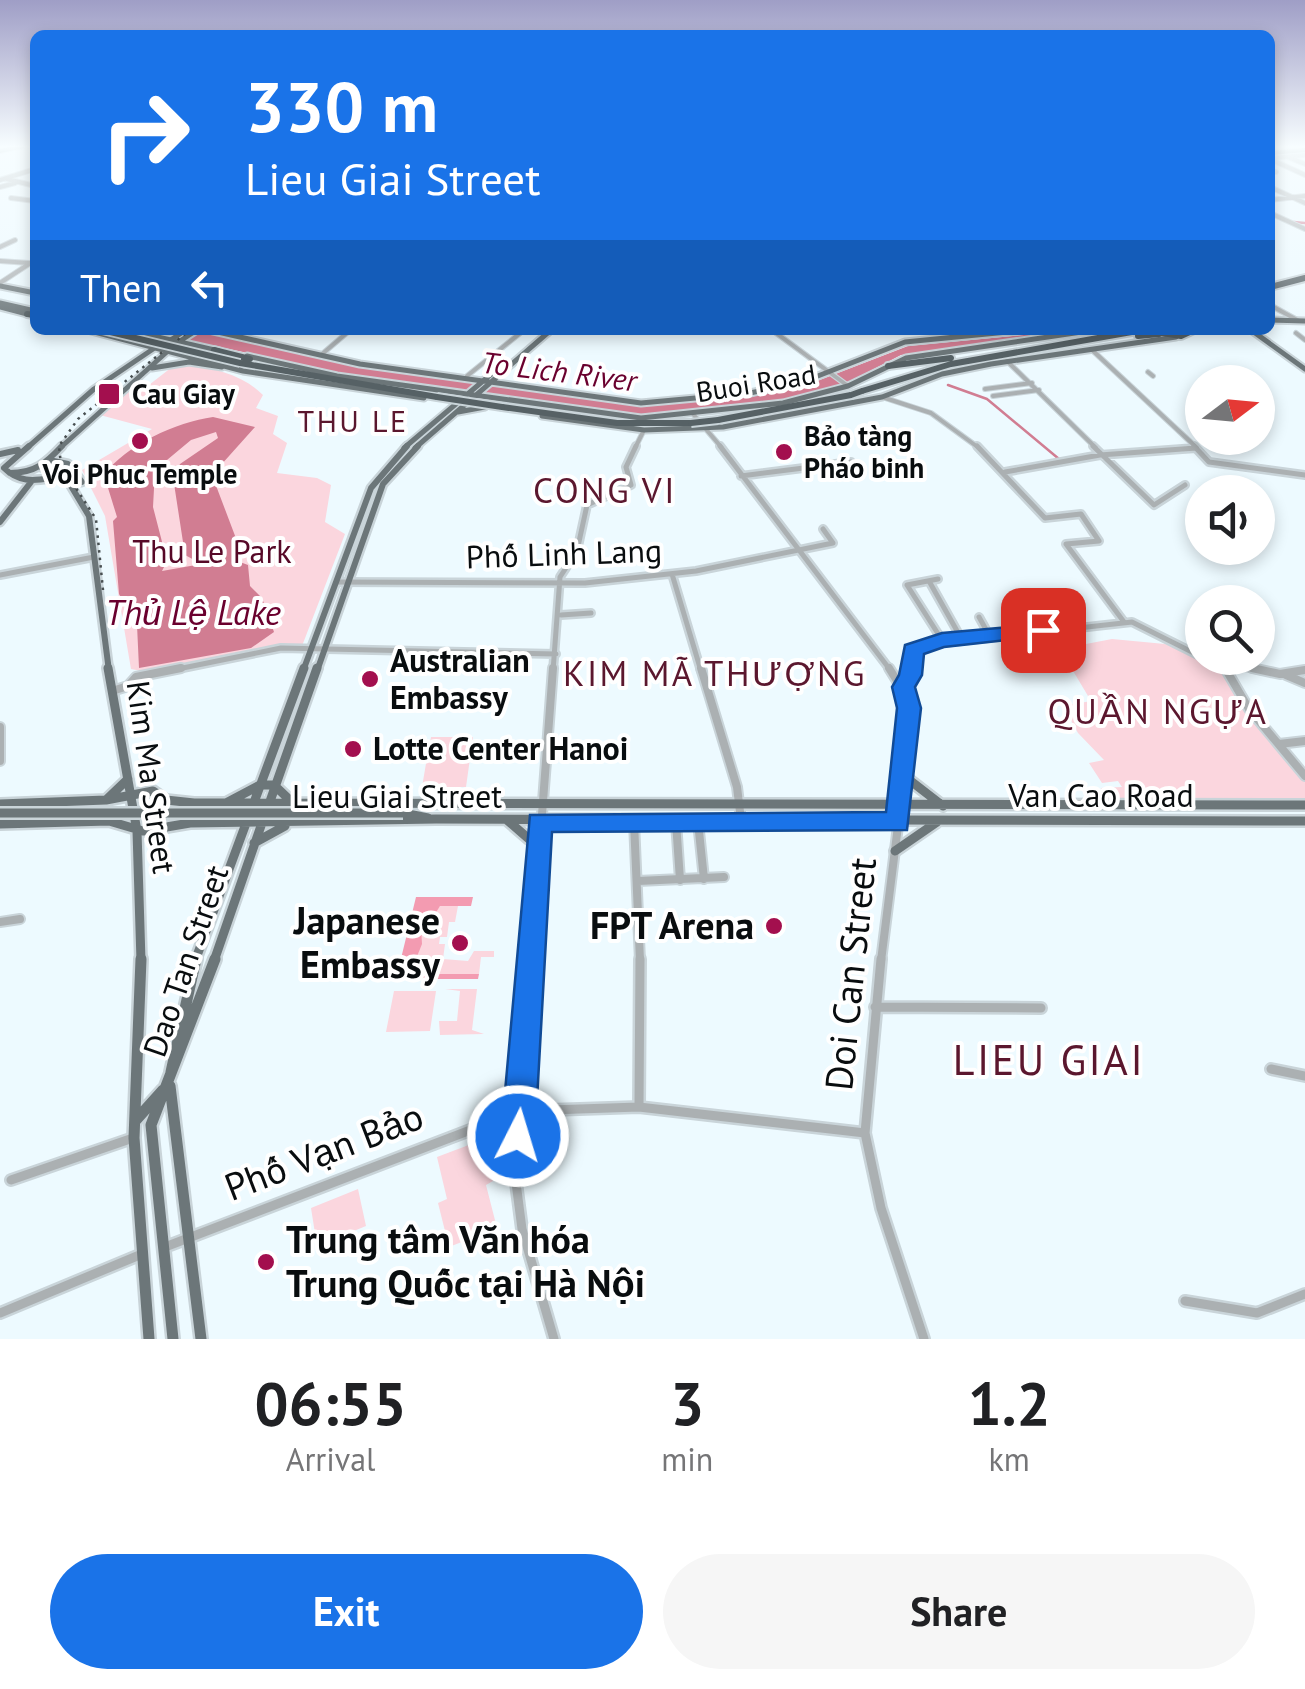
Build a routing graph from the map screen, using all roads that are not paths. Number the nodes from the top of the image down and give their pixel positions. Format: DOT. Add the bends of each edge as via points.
graph roads {
  1 [pos="1275,213"];
  2 [pos="1305,228"];
  3 [pos="14,240"];
  4 [pos="0,248"];
  5 [pos="0,262"];
  6 [pos="30,262"];
  7 [pos="30,263"];
  8 [pos="1305,275"];
  9 [pos="1275,283"];
  10 [pos="0,284"];
  11 [pos="30,293"];
  12 [pos="0,305"];
  13 [pos="1275,307"];
  14 [pos="30,313"];
  15 [pos="1275,321"];
  16 [pos="1303,322"];
  17 [pos="1296,334"];
  18 [pos="107,335"];
  19 [pos="122,335"];
  20 [pos="133,335"];
  21 [pos="155,335"];
  22 [pos="181,335"];
  23 [pos="185,335"];
  24 [pos="231,335"];
  25 [pos="341,335"];
  26 [pos="518,335"];
  27 [pos="541,335"];
  28 [pos="541,335"];
  29 [pos="778,335"];
  30 [pos="976,335"];
  31 [pos="1061,335"];
  32 [pos="1111,335"];
  33 [pos="1125,335"];
  34 [pos="1171,335"];
  35 [pos="1180,335"];
  36 [pos="1258,335"];
  37 [pos="1176,336"];
  38 [pos="177,339"];
  39 [pos="1305,340"];
  40 [pos="132,341"];
  41 [pos="1047,347"];
  42 [pos="156,348"];
  43 [pos="1091,349"];
  44 [pos="214,350"];
  45 [pos="168,351"];
  46 [pos="321,355"];
  47 [pos="981,356"];
  48 [pos="1006,361"];
  49 [pos="128,364"];
  50 [pos="229,364"];
  51 [pos="240,364"];
  52 [pos="888,366"];
  53 [pos="1305,369"];
  54 [pos="147,370"];
  55 [pos="942,374"];
  56 [pos="829,375"];
  57 [pos="312,376"];
  58 [pos="467,376"];
  59 [pos="488,380"];
  60 [pos="924,383"];
  61 [pos="1033,383"];
  62 [pos="986,389"];
  63 [pos="853,390"];
  64 [pos="1041,390"];
  65 [pos="904,391"];
  66 [pos="471,393"];
  67 [pos="993,396"];
  68 [pos="1008,396"];
  69 [pos="438,397"];
  70 [pos="882,397"];
  71 [pos="488,398"];
  72 [pos="909,401"];
  73 [pos="454,403"];
  74 [pos="464,404"];
  75 [pos="483,406"];
  76 [pos="810,411"];
  77 [pos="443,412"];
  78 [pos="454,413"];
  79 [pos="705,413"];
  80 [pos="691,419"];
  81 [pos="644,430"];
  82 [pos="701,430"];
  83 [pos="711,431"];
  84 [pos="69,437"];
  85 [pos="1185,437"];
  86 [pos="22,449"];
  87 [pos="408,449"];
  88 [pos="1185,449"];
  89 [pos="0,455"];
  90 [pos="1100,455"];
  91 [pos="1203,455"];
  92 [pos="852,462"];
  93 [pos="68,464"];
  94 [pos="44,465"];
  95 [pos="7,469"];
  96 [pos="1004,472"];
  97 [pos="1305,474"];
  98 [pos="740,476"];
  99 [pos="67,478"];
  100 [pos="28,484"];
  101 [pos="1185,485"];
  102 [pos="0,522"];
  103 [pos="822,529"];
  104 [pos="800,550"];
  105 [pos="94,557"];
  106 [pos="672,574"];
  107 [pos="0,575"];
  108 [pos="933,580"];
  109 [pos="560,581"];
  110 [pos="341,582"];
  111 [pos="907,585"];
  112 [pos="591,613"];
  113 [pos="560,615"];
  114 [pos="979,617"];
  115 [pos="1124,622"];
  116 [pos="989,636"];
  117 [pos="961,638"];
  118 [pos="942,640"];
  119 [pos="312,649"];
  120 [pos="323,649"];
  121 [pos="1185,649"];
  122 [pos="556,654"];
  123 [pos="1305,670"];
  124 [pos="1275,673"];
  125 [pos="1280,674"];
  126 [pos="1229,675"];
  127 [pos="299,681"];
  128 [pos="310,681"];
  129 [pos="1305,683"];
  130 [pos="903,687"];
  131 [pos="112,690"];
  132 [pos="0,727"];
  133 [pos="1305,741"];
  134 [pos="1278,744"];
  135 [pos="0,761"];
  136 [pos="1304,773"];
  137 [pos="903,775"];
  138 [pos="128,778"];
  139 [pos="260,785"];
  140 [pos="274,785"];
  141 [pos="131,796"];
  142 [pos="106,800"];
  143 [pos="93,801"];
  144 [pos="226,803"];
  145 [pos="0,804"];
  146 [pos="194,804"];
  147 [pos="253,804"];
  148 [pos="269,804"];
  149 [pos="294,804"];
  150 [pos="317,804"];
  151 [pos="739,804"];
  152 [pos="901,804"];
  153 [pos="1061,805"];
  154 [pos="1305,805"];
  155 [pos="436,806"];
  156 [pos="542,806"];
  157 [pos="943,806"];
  158 [pos="0,813"];
  159 [pos="403,813"];
  160 [pos="436,819"];
  161 [pos="88,820"];
  162 [pos="507,820"];
  163 [pos="938,821"];
  164 [pos="1067,821"];
  165 [pos="1305,821"];
  166 [pos="190,822"];
  167 [pos="540,822"];
  168 [pos="634,822"];
  169 [pos="676,822"];
  170 [pos="698,822"];
  171 [pos="742,822"];
  172 [pos="898,822"];
  173 [pos="294,823"];
  174 [pos="311,823"];
  175 [pos="0,824"];
  176 [pos="245,827"];
  177 [pos="137,831"];
  178 [pos="259,832"];
  179 [pos="537,846"];
  180 [pos="895,850"];
  181 [pos="724,878"];
  182 [pos="704,879"];
  183 [pos="680,880"];
  184 [pos="638,881"];
  185 [pos="20,919"];
  186 [pos="0,922"];
  187 [pos="875,1007"];
  188 [pos="1041,1008"];
  189 [pos="1271,1069"];
  190 [pos="1305,1076"];
  191 [pos="170,1082"];
  192 [pos="639,1107"];
  193 [pos="520,1111"];
  194 [pos="135,1122"];
  195 [pos="865,1132"];
  196 [pos="134,1138"];
  197 [pos="11,1180"];
  198 [pos="188,1237"];
  199 [pos="164,1248"];
  200 [pos="143,1254"];
  201 [pos="1305,1294"];
  202 [pos="1185,1300"];
  203 [pos="0,1313"];
  204 [pos="150,1339"];
  205 [pos="173,1339"];
  206 [pos="201,1339"];
  207 [pos="554,1339"];
  208 [pos="924,1339"];
  1 -- 2 [label="street"];
  3 -- 4 [label="street"];
  5 -- 6 [label="street"];
  7 -- 10 [label="street"];
  8 -- 9 [label="highway"];
  10 -- 11 [label="main road"];
  12 -- 14 [label="main road"];
  13 -- 16 [label="street"];
  15 -- 16 [label="main road"];
  17 -- 39 [label="street"];
  18 -- 40 [label="main road, Buoi Road"];
  19 -- 51 [label="highway, bridge"];
  20 -- 51 [label="highway, bridge"];
  21 -- 38 [label="main road, Buoi Road"];
  22 -- 38 [label="main road"];
  23 -- 38 [label="main road"];
  24 -- 46 [label="main road"];
  25 -- 46 [label="street"];
  26 -- 58 [label="street"];
  27 -- 59 [label="main road"];
  28 -- 59 [label="main road"];
  29 -- 56 [label="street"];
  30 -- 56 [label="main road" via="906,342"];
  31 -- 52 [label="main road, Buoi Road" via="921,355"];
  32 -- 41 [label="highway"];
  33 -- 41 [label="highway"];
  34 -- 37 [label="highway"];
  35 -- 37 [label="highway"];
  36 -- 53 [label="main road"];
  37 -- 43 [label="main road, Buoi Road"];
  38 -- 42 [label="main road"];
  38 -- 44 [label="main road, Buoi Road"];
  38 -- 45 [label="main road"];
  40 -- 42 [label="main road, Buoi Road"];
  40 -- 49 [label="main road"];
  41 -- 47 [label="highway"];
  42 -- 45 [label="main road, Buoi Road"];
  42 -- 49 [label="main road"];
  43 -- 48 [label="main road, Buoi Road"];
  43 -- 85 [label="street"];
  44 -- 57 [label="highway"];
  44 -- 66 [label="main road, Buoi Road" via="337,376"];
  45 -- 50 [label="main road, Buoi Road"];
  45 -- 54 [label="main road"];
  46 -- 58 [label="main road"];
  47 -- 52 [label="highway"];
  47 -- 55 [label="highway"];
  47 -- 63 [label="highway"];
  48 -- 55 [label="main road, Buoi Road"];
  48 -- 61 [label="street"];
  49 -- 86 [label="main road"];
  50 -- 51 [label="main road, Buoi Road"];
  50 -- 57 [label="highway"];
  51 -- 54 [label="main road" via="185,362"];
  51 -- 57 [label="highway"];
  51 -- 69 [label="main road, Buoi Road"];
  52 -- 63 [label="main road, Buoi Road"];
  54 -- 84 [label="main road"];
  55 -- 60 [label="main road, Buoi Road"];
  56 -- 59 [label="main road" via="666,402"];
  56 -- 63 [label="street"];
  57 -- 69 [label="highway"];
  58 -- 59 [label="main road"];
  59 -- 66 [label="main road"];
  60 -- 63 [label="main road, Buoi Road"];
  60 -- 65 [label="main road, Buoi Road"];
  61 -- 62 [label="street"];
  61 -- 64 [label="street"];
  63 -- 76 [label="main road, Buoi Road"];
  63 -- 79 [label="main road, Buoi Road"];
  63 -- 80 [label="highway, bridge" via="808,406"];
  64 -- 67 [label="street"];
  64 -- 68 [label="street"];
  64 -- 90 [label="street"];
  65 -- 70 [label="main road, Buoi Road"];
  65 -- 72 [label="street"];
  66 -- 71 [label="main road, Buoi Road"];
  66 -- 73 [label="main road, Dao Tan Street"];
  66 -- 74 [label="main road, Dao Tan Street"];
  69 -- 73 [label="main road, Buoi Road"];
  69 -- 77 [label="main road"];
  69 -- 80 [label="highway, bridge" via="617,424"];
  70 -- 72 [label="street"];
  70 -- 76 [label="main road, Buoi Road"];
  71 -- 75 [label="main road"];
  71 -- 80 [label="main road, Buoi Road" via="622,417"];
  72 -- 96 [label="street" via="956,428"];
  73 -- 74 [label="main road, Buoi Road"];
  73 -- 77 [label="main road, Dao Tan Street"];
  74 -- 75 [label="main road, Buoi Road"];
  74 -- 78 [label="main road, Dao Tan Street"];
  75 -- 78 [label="main road"];
  75 -- 81 [label="main road, Buoi Road"];
  76 -- 83 [label="main road, Buoi Road"];
  77 -- 87 [label="main road, Dao Tan Street"];
  78 -- 87 [label="main road, Dao Tan Street"];
  79 -- 80 [label="main road, Buoi Road"];
  79 -- 83 [label="street"];
  80 -- 82 [label="street"];
  81 -- 82 [label="main road, Buoi Road"];
  81 -- 109 [label="street" via="626,466 632,485 587,505 577,551"];
  82 -- 83 [label="main road, Buoi Road"];
  83 -- 98 [label="street"];
  84 -- 93 [label="main road"];
  84 -- 94 [label="main road"];
  86 -- 89 [label="main road"];
  86 -- 95 [label="main road"];
  87 -- 110 [label="main road, Dao Tan Street" via="380,490"];
  88 -- 90 [label="street"];
  89 -- 95 [label="main road"];
  90 -- 96 [label="street"];
  90 -- 101 [label="street" via="1154,505"];
  91 -- 97 [label="street" via="1209,462"];
  92 -- 98 [label="street"];
  93 -- 94 [label="main road"];
  93 -- 99 [label="main road" via="79,479"];
  94 -- 95 [label="main road"];
  94 -- 99 [label="main road"];
  94 -- 100 [label="main road"];
  95 -- 100 [label="main road"];
  96 -- 115 [label="street" via="1045,518 1081,514 1099,541 1066,544"];
  98 -- 104 [label="street"];
  99 -- 100 [label="main road"];
  99 -- 105 [label="main road, Kim Ma Street" via="86,507"];
  100 -- 102 [label="main road"];
  103 -- 104 [label="street" via="833,543"];
  104 -- 106 [label="street, Phố Linh Lang"];
  104 -- 130 [label="street"];
  105 -- 107 [label="street"];
  105 -- 131 [label="main road, Kim Ma Street"];
  106 -- 109 [label="street, Phố Linh Lang"];
  106 -- 151 [label="street"];
  108 -- 111 [label="street"];
  108 -- 117 [label="street"];
  109 -- 110 [label="street, Phố Linh Lang"];
  109 -- 113 [label="street"];
  110 -- 119 [label="main road, Dao Tan Street"];
  110 -- 120 [label="main road, Dao Tan Street"];
  111 -- 118 [label="street"];
  112 -- 113 [label="street"];
  113 -- 122 [label="street"];
  114 -- 116 [label="street"];
  115 -- 116 [label="street"];
  115 -- 121 [label="street" via="1150,626"];
  116 -- 117 [label="street"];
  117 -- 118 [label="street"];
  118 -- 130 [label="street" via="913,650"];
  119 -- 120 [label="street"];
  119 -- 127 [label="main road, Dao Tan Street"];
  119 -- 131 [label="street" via="269,650 144,675"];
  120 -- 122 [label="street"];
  120 -- 128 [label="main road, Dao Tan Street"];
  122 -- 156 [label="street"];
  123 -- 125 [label="street"];
  124 -- 125 [label="street"];
  125 -- 129 [label="street"];
  126 -- 134 [label="street"];
  127 -- 128 [label="main road"];
  127 -- 139 [label="main road, Dao Tan Street"];
  128 -- 140 [label="main road, Dao Tan Street"];
  130 -- 137 [label="street, Doi Can Street" via="909,708"];
  131 -- 138 [label="main road, Kim Ma Street"];
  132 -- 135 [label="street"];
  133 -- 134 [label="street"];
  134 -- 136 [label="street"];
  137 -- 152 [label="street, Doi Can Street"];
  137 -- 157 [label="main road"];
  138 -- 141 [label="main road, Kim Ma Street"];
  138 -- 142 [label="main road"];
  139 -- 140 [label="main road"];
  139 -- 144 [label="main road"];
  139 -- 147 [label="main road, Dao Tan Street"];
  140 -- 148 [label="main road, Dao Tan Street"];
  140 -- 149 [label="main road"];
  141 -- 142 [label="main road, Lieu Giai Street"];
  141 -- 146 [label="main road, Lieu Giai Street" via="152,791"];
  141 -- 177 [label="main road, Kim Ma Street"];
  142 -- 143 [label="main road, Lieu Giai Street"];
  143 -- 145 [label="main road, Lieu Giai Street"];
  143 -- 161 [label="main road" via="99,813"];
  144 -- 146 [label="main road, Lieu Giai Street"];
  144 -- 147 [label="main road, Lieu Giai Street"];
  146 -- 166 [label="main road" via="186,814"];
  147 -- 148 [label="main road, Lieu Giai Street"];
  147 -- 176 [label="main road, Dao Tan Street"];
  148 -- 149 [label="main road, Lieu Giai Street"];
  148 -- 178 [label="main road, Dao Tan Street"];
  149 -- 150 [label="main road, Lieu Giai Street"];
  150 -- 155 [label="main road, Lieu Giai Street"];
  150 -- 174 [label="main road" via="308,813"];
  151 -- 152 [label="main road, Lieu Giai Street"];
  151 -- 156 [label="main road, Lieu Giai Street"];
  151 -- 171 [label="street"];
  152 -- 157 [label="main road, Van Cao Road"];
  152 -- 172 [label="street, Doi Can Street"];
  153 -- 154 [label="main road, Van Cao Road"];
  153 -- 157 [label="main road, Van Cao Road"];
  153 -- 164 [label="main road"];
  155 -- 156 [label="main road, Lieu Giai Street"];
  155 -- 159 [label="main road"];
  156 -- 167 [label="street"];
  158 -- 159 [label="main road, bridge"];
  159 -- 160 [label="main road"];
  160 -- 162 [label="main road, Lieu Giai Street"];
  160 -- 174 [label="main road, Lieu Giai Street"];
  161 -- 175 [label="main road"];
  161 -- 177 [label="main road"];
  162 -- 167 [label="main road, Lieu Giai Street"];
  162 -- 179 [label="main road"];
  163 -- 164 [label="main road, Van Cao Road"];
  163 -- 172 [label="main road, Van Cao Road"];
  163 -- 180 [label="main road"];
  164 -- 165 [label="main road, Van Cao Road"];
  166 -- 176 [label="main road, Lieu Giai Street"];
  166 -- 177 [label="main road, Lieu Giai Street"];
  167 -- 168 [label="main road, Lieu Giai Street"];
  167 -- 179 [label="street"];
  168 -- 169 [label="main road, Lieu Giai Street"];
  168 -- 184 [label="street"];
  169 -- 170 [label="main road, Lieu Giai Street"];
  169 -- 183 [label="street"];
  170 -- 171 [label="main road, Lieu Giai Street"];
  170 -- 182 [label="street"];
  171 -- 172 [label="main road, Lieu Giai Street"];
  172 -- 180 [label="street, Doi Can Street"];
  173 -- 174 [label="main road, Lieu Giai Street"];
  173 -- 178 [label="main road"];
  173 -- 178 [label="main road, Lieu Giai Street"];
  176 -- 178 [label="main road, Lieu Giai Street"];
  176 -- 191 [label="main road, Dao Tan Street" via="193,966"];
  177 -- 194 [label="main road, Kim Ma Street" via="142,988"];
  178 -- 191 [label="main road, Dao Tan Street"];
  179 -- 193 [label="street"];
  180 -- 187 [label="street, Doi Can Street"];
  181 -- 182 [label="street"];
  182 -- 183 [label="street"];
  183 -- 184 [label="street"];
  184 -- 192 [label="street"];
  185 -- 186 [label="street"];
  187 -- 188 [label="street"];
  187 -- 195 [label="street, Doi Can Street"];
  189 -- 190 [label="street"];
  191 -- 194 [label="main road"];
  191 -- 198 [label="main road"];
  191 -- 199 [label="main road" via="151,1124"];
  192 -- 193 [label="street, Phố Vạn Bảo"];
  192 -- 195 [label="street, Phố Vạn Bảo"];
  193 -- 198 [label="street, Phố Vạn Bảo"];
  193 -- 207 [label="street" via="515,1175 522,1229"];
  194 -- 196 [label="main road, Kim Ma Street"];
  195 -- 208 [label="street, Doi Can Street" via="881,1208"];
  196 -- 197 [label="street"];
  196 -- 200 [label="main road, Kim Ma Street"];
  198 -- 199 [label="street, Phố Vạn Bảo"];
  198 -- 206 [label="main road"];
  199 -- 205 [label="main road"];
  200 -- 203 [label="street"];
  200 -- 204 [label="main road, Kim Ma Street"];
  201 -- 202 [label="street" via="1257,1314"];
}
